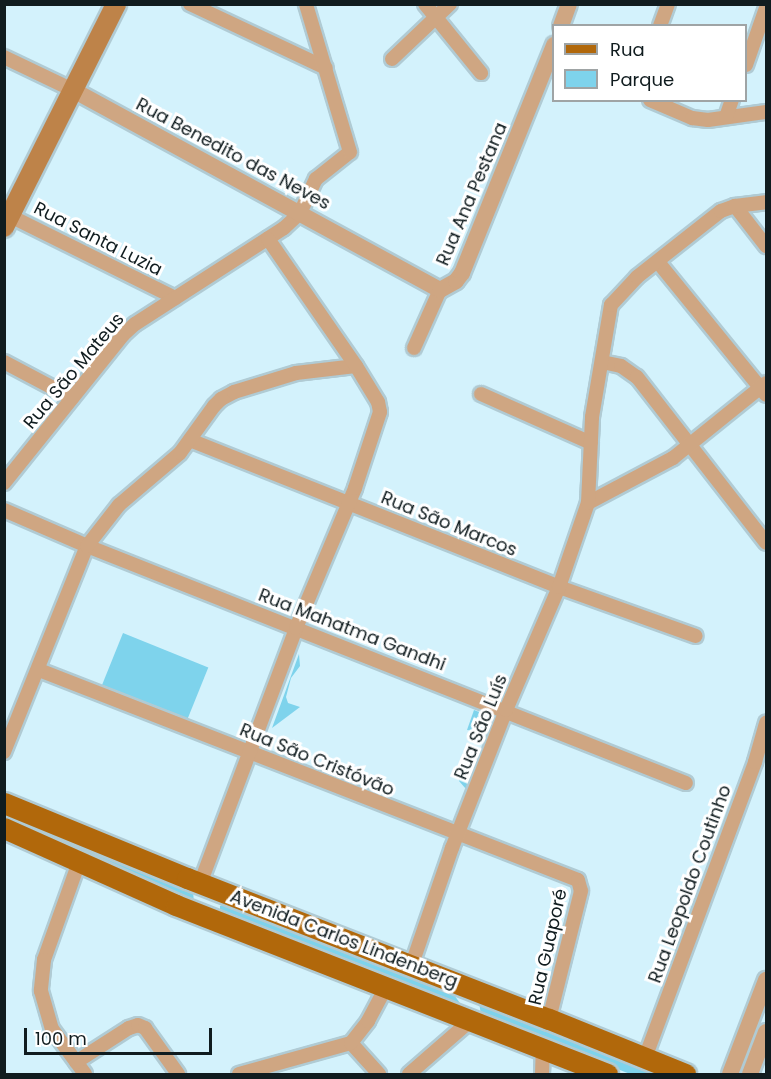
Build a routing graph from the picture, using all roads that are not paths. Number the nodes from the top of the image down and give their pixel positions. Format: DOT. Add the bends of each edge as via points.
graph roads {
  1 [pos="116,4"];
  2 [pos="190,4"];
  3 [pos="306,4"];
  4 [pos="425,4"];
  5 [pos="450,4"];
  6 [pos="569,4"];
  7 [pos="668,4"];
  8 [pos="766,8"];
  9 [pos="436,18"];
  10 [pos="562,24"];
  11 [pos="661,24"];
  12 [pos="552,50"];
  13 [pos="4,57"];
  14 [pos="392,59"];
  15 [pos="747,62"];
  16 [pos="326,68"];
  17 [pos="481,73"];
  18 [pos="73,90"];
  19 [pos="655,102"];
  20 [pos="731,102"];
  21 [pos="766,112"];
  22 [pos="726,117"];
  23 [pos="766,202"];
  24 [pos="735,207"];
  25 [pos="300,213"];
  26 [pos="6,218"];
  27 [pos="268,239"];
  28 [pos="766,246"];
  29 [pos="658,262"];
  30 [pos="440,290"];
  31 [pos="175,298"];
  32 [pos="414,348"];
  33 [pos="4,362"];
  34 [pos="602,362"];
  35 [pos="356,366"];
  36 [pos="764,389"];
  37 [pos="481,394"];
  38 [pos="72,398"];
  39 [pos="190,440"];
  40 [pos="591,443"];
  41 [pos="688,446"];
  42 [pos="4,483"];
  43 [pos="588,503"];
  44 [pos="348,504"];
  45 [pos="4,510"];
  46 [pos="766,543"];
  47 [pos="87,546"];
  48 [pos="559,587"];
  49 [pos="296,628"];
  50 [pos="696,636"];
  51 [pos="39,670"];
  52 [pos="506,710"];
  53 [pos="766,723"];
  54 [pos="4,752"];
  55 [pos="248,752"];
  56 [pos="686,783"];
  57 [pos="4,803"];
  58 [pos="4,828"];
  59 [pos="457,835"];
  60 [pos="79,862"];
  61 [pos="581,883"];
  62 [pos="201,884"];
  63 [pos="216,921"];
  64 [pos="411,967"];
  65 [pos="766,980"];
  66 [pos="458,983"];
  67 [pos="386,987"];
  68 [pos="549,1019"];
  69 [pos="470,1021"];
  70 [pos="746,1033"];
  71 [pos="765,1036"];
  72 [pos="351,1043"];
  73 [pos="543,1049"];
  74 [pos="645,1058"];
  75 [pos="76,1062"];
  76 [pos="85,1074"];
  77 [pos="178,1074"];
  78 [pos="239,1074"];
  79 [pos="379,1074"];
  80 [pos="409,1074"];
  81 [pos="542,1074"];
  82 [pos="608,1074"];
  83 [pos="685,1074"];
  84 [pos="730,1074"];
  85 [pos="750,1074"];
  1 -- 18 [label="main road"];
  2 -- 16 [label="street"];
  3 -- 16 [label="street"];
  4 -- 9 [label="street"];
  5 -- 9 [label="street"];
  6 -- 10 [label="street"];
  7 -- 11 [label="street"];
  8 -- 15 [label="street"];
  9 -- 14 [label="street"];
  9 -- 17 [label="street"];
  12 -- 30 [label="street, Rua Ana Pestana" via="462,273"];
  13 -- 18 [label="street, Rua Benedito das Neves"];
  16 -- 25 [label="street" via="350,152 316,178"];
  18 -- 25 [label="street, Rua Benedito das Neves"];
  18 -- 26 [label="main road"];
  19 -- 22 [label="street" via="692,118"];
  20 -- 22 [label="street"];
  21 -- 22 [label="street"];
  23 -- 24 [label="street, Rua São Luís"];
  24 -- 28 [label="street"];
  24 -- 29 [label="street, Rua São Luís" via="711,218"];
  25 -- 27 [label="street, Rua São Mateus"];
  25 -- 30 [label="street, Rua Benedito das Neves"];
  26 -- 31 [label="street, Rua Santa Luzia"];
  27 -- 31 [label="street, Rua São Mateus"];
  27 -- 35 [label="street"];
  29 -- 34 [label="street, Rua São Luís" via="637,277 611,305"];
  29 -- 36 [label="street"];
  30 -- 32 [label="street, Rua Ana Pestana"];
  31 -- 38 [label="street, Rua São Mateus" via="129,329"];
  33 -- 38 [label="street"];
  34 -- 40 [label="street, Rua São Luís"];
  34 -- 41 [label="street" via="621,366 637,377"];
  35 -- 39 [label="street" via="296,374 234,392 214,405"];
  35 -- 44 [label="street" via="378,402 379,421"];
  36 -- 41 [label="street"];
  37 -- 40 [label="street"];
  38 -- 42 [label="street, Rua São Mateus"];
  39 -- 44 [label="street, Rua São Marcos"];
  39 -- 47 [label="street" via="171,462 128,494"];
  40 -- 43 [label="street, Rua São Luís"];
  41 -- 43 [label="street"];
  41 -- 46 [label="street"];
  43 -- 48 [label="street, Rua São Luís"];
  44 -- 48 [label="street, Rua São Marcos"];
  44 -- 49 [label="street"];
  45 -- 47 [label="street, Rua Mahatma Gandhi"];
  47 -- 49 [label="street, Rua Mahatma Gandhi"];
  47 -- 51 [label="street"];
  48 -- 50 [label="street, Rua São Marcos"];
  48 -- 52 [label="street, Rua São Luís"];
  49 -- 52 [label="street, Rua Mahatma Gandhi"];
  49 -- 55 [label="street"];
  51 -- 54 [label="street"];
  51 -- 55 [label="street, Rua São Cristóvão"];
  52 -- 56 [label="street, Rua Mahatma Gandhi"];
  52 -- 59 [label="street, Rua São Luís"];
  53 -- 74 [label="street, Rua Leopoldo Coutinho"];
  55 -- 59 [label="street, Rua São Cristóvão"];
  55 -- 62 [label="street"];
  57 -- 62 [label="main road, Avenida Carlos Lindenberg"];
  58 -- 60 [label="main road, Avenida Carlos Lindenberg"];
  59 -- 61 [label="street, Rua São Cristóvão"];
  59 -- 64 [label="street, Rua São Luís"];
  60 -- 63 [label="main road, Avenida Carlos Lindenberg"];
  60 -- 75 [label="street" via="41,976 45,1012 52,1029"];
  61 -- 68 [label="street, Rua Guaporé"];
  62 -- 63 [label="main road" via="203,901"];
  62 -- 64 [label="main road, Avenida Carlos Lindenberg"];
  63 -- 67 [label="main road, Avenida Carlos Lindenberg"];
  64 -- 66 [label="main road, Avenida Carlos Lindenberg"];
  65 -- 70 [label="street"];
  66 -- 68 [label="main road, Avenida Carlos Lindenberg"];
  66 -- 69 [label="main road" via="469,1002"];
  67 -- 69 [label="main road, Avenida Carlos Lindenberg"];
  67 -- 72 [label="street"];
  68 -- 74 [label="main road, Avenida Carlos Lindenberg"];
  69 -- 73 [label="main road, Avenida Carlos Lindenberg"];
  69 -- 80 [label="street"];
  70 -- 71 [label="street"];
  70 -- 84 [label="street"];
  71 -- 85 [label="street"];
  72 -- 78 [label="street"];
  72 -- 79 [label="street"];
  73 -- 81 [label="street"];
  73 -- 82 [label="main road, Avenida Carlos Lindenberg"];
  74 -- 83 [label="main road, Avenida Carlos Lindenberg"];
  75 -- 76 [label="street"];
  75 -- 77 [label="street" via="138,1025 145,1028"];
}
